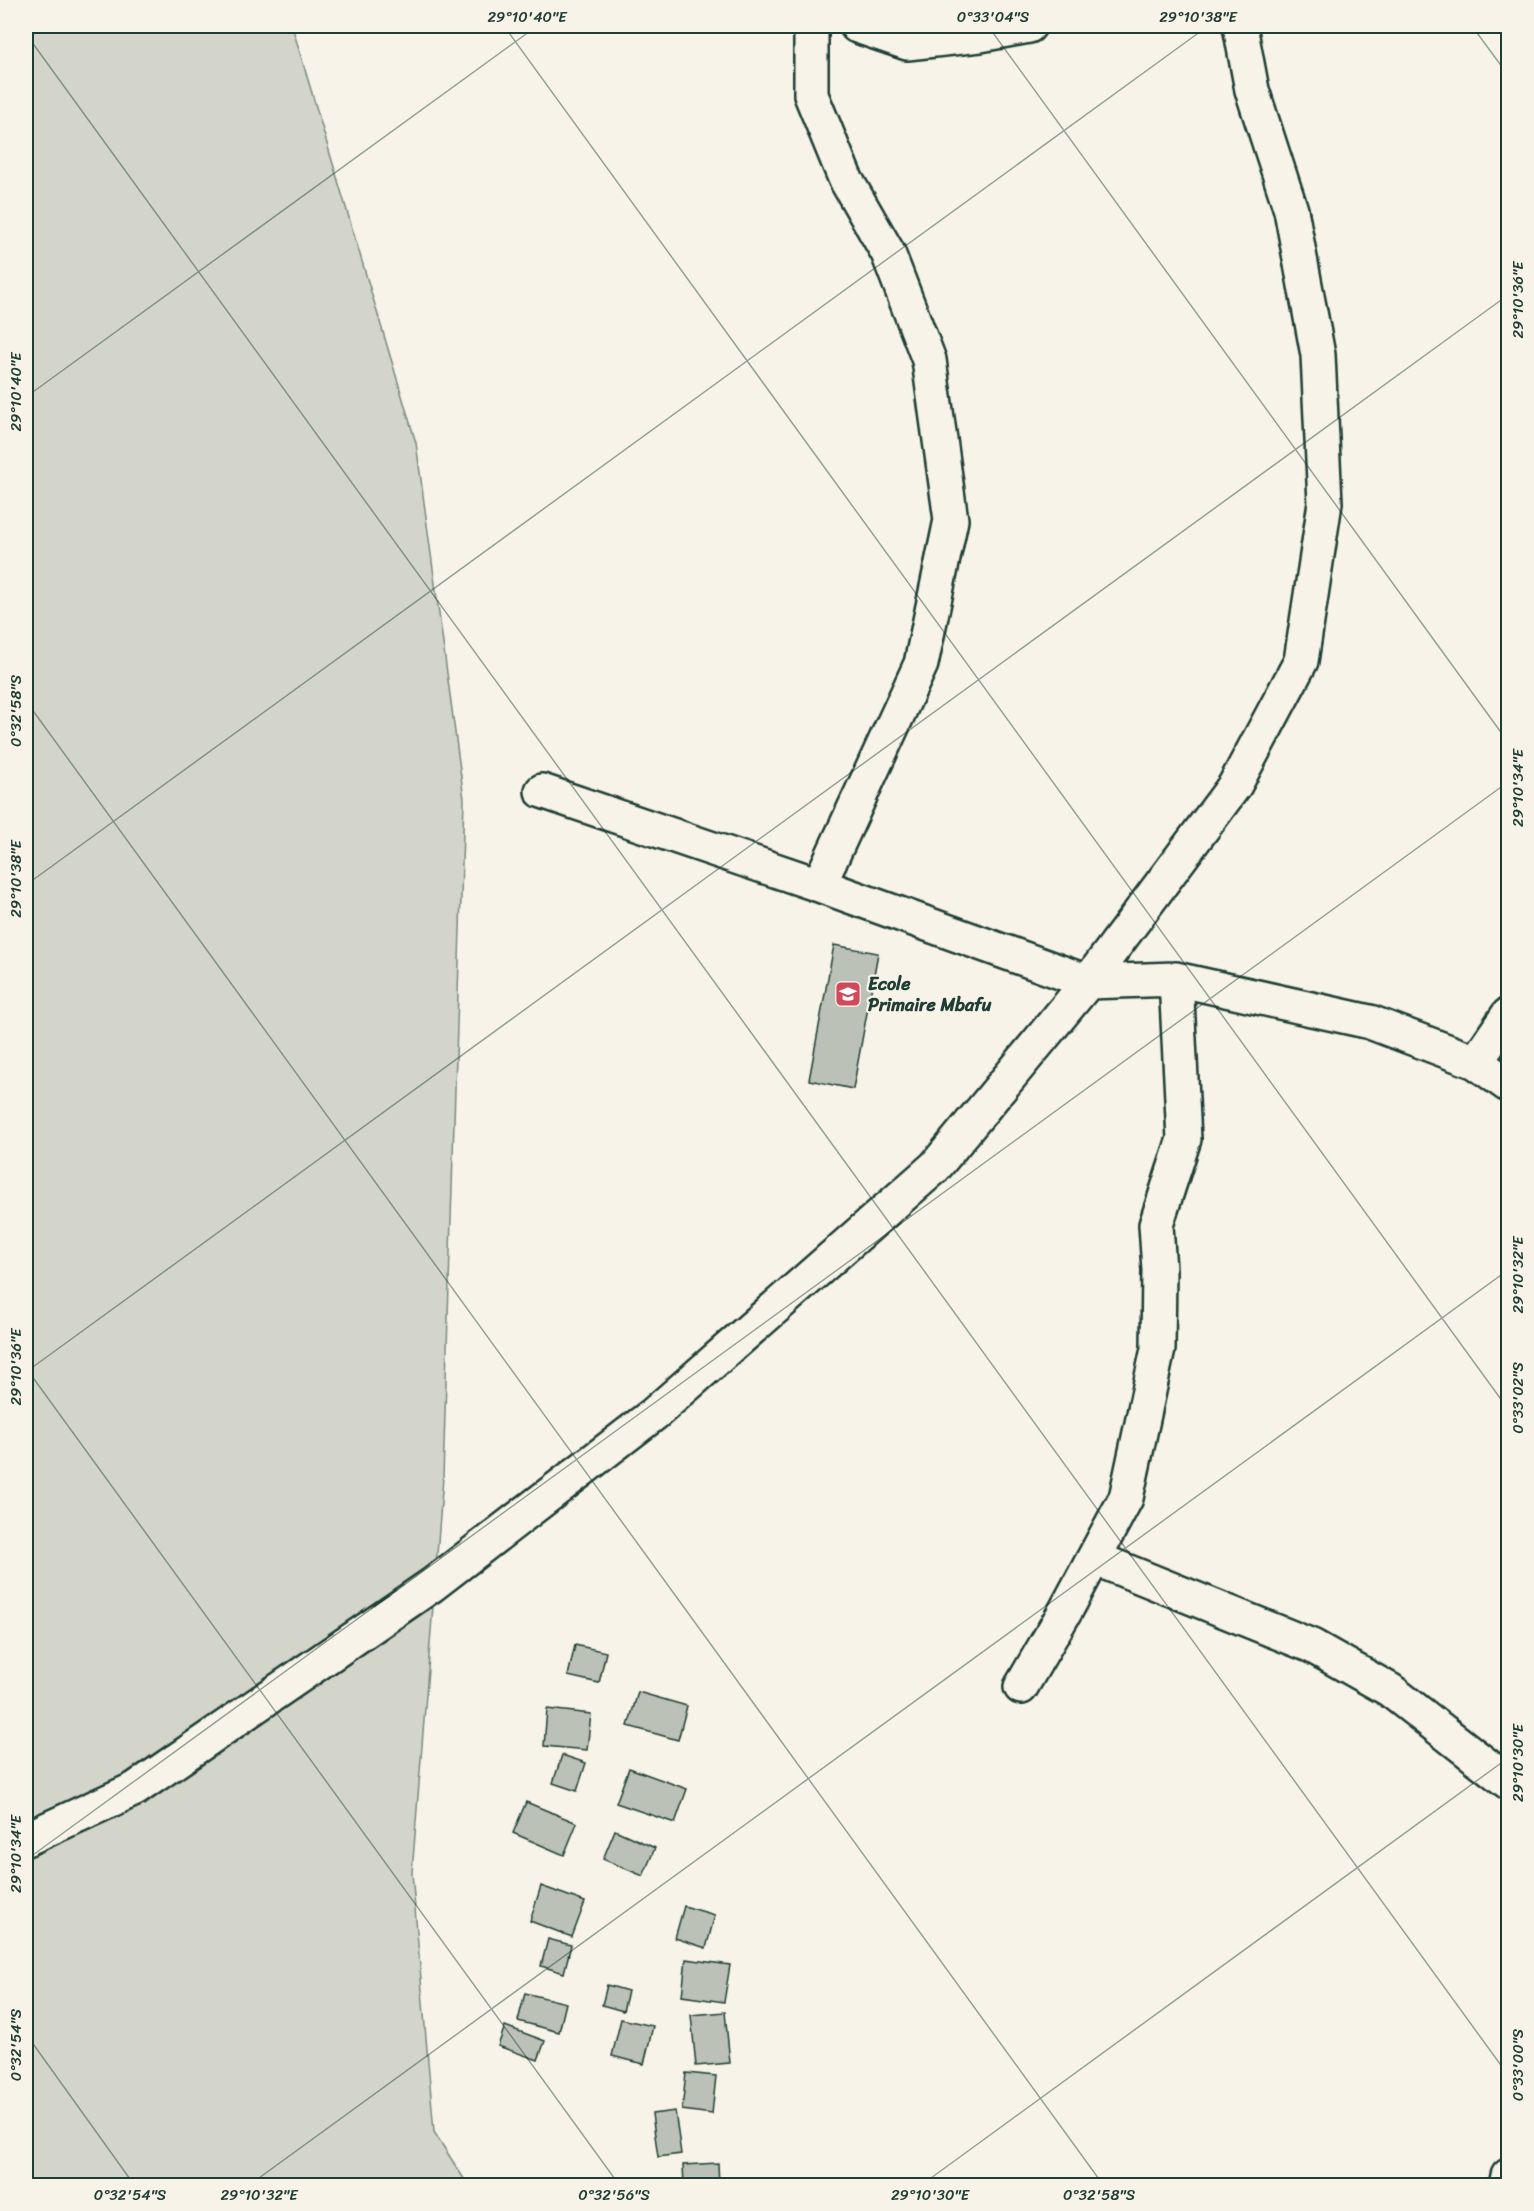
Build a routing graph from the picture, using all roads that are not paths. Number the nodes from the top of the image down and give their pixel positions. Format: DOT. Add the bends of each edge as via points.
graph roads {
  1 [pos="811,26"];
  2 [pos="857,26"];
  3 [pos="1029,26"];
  4 [pos="1240,26"];
  5 [pos="542,791"];
  6 [pos="819,885"];
  7 [pos="1176,979"];
  8 [pos="1088,982"];
  9 [pos="1509,1015"];
  10 [pos="1476,1062"];
  11 [pos="1509,1085"];
  12 [pos="1094,1558"];
  13 [pos="1021,1687"];
  14 [pos="1509,1782"];
  15 [pos="26,1839"];
  16 [pos="1509,2176"];
  17 [pos="1506,2186"];
  1 -- 6 [label="street" via="811,95 846,178 888,253 928,360 951,520 921,664"];
  2 -- 3 [label="street" via="907,43"];
  4 -- 8 [label="street" via="1252,90 1291,210 1318,355 1325,502 1301,661 1235,784"];
  5 -- 6 [label="street"];
  6 -- 8 [label="street"];
  7 -- 8 [label="street"];
  7 -- 10 [label="street" via="1370,1022"];
  7 -- 12 [label="street" via="1184,1139 1156,1225 1158,1348 1126,1498"];
  8 -- 15 [label="street" via="935,1167 654,1414 432,1585 135,1789"];
  9 -- 10 [label="street"];
  10 -- 11 [label="street"];
  12 -- 13 [label="street"];
  12 -- 14 [label="street" via="1312,1646 1390,1690"];
  16 -- 17 [label="street"];
}
